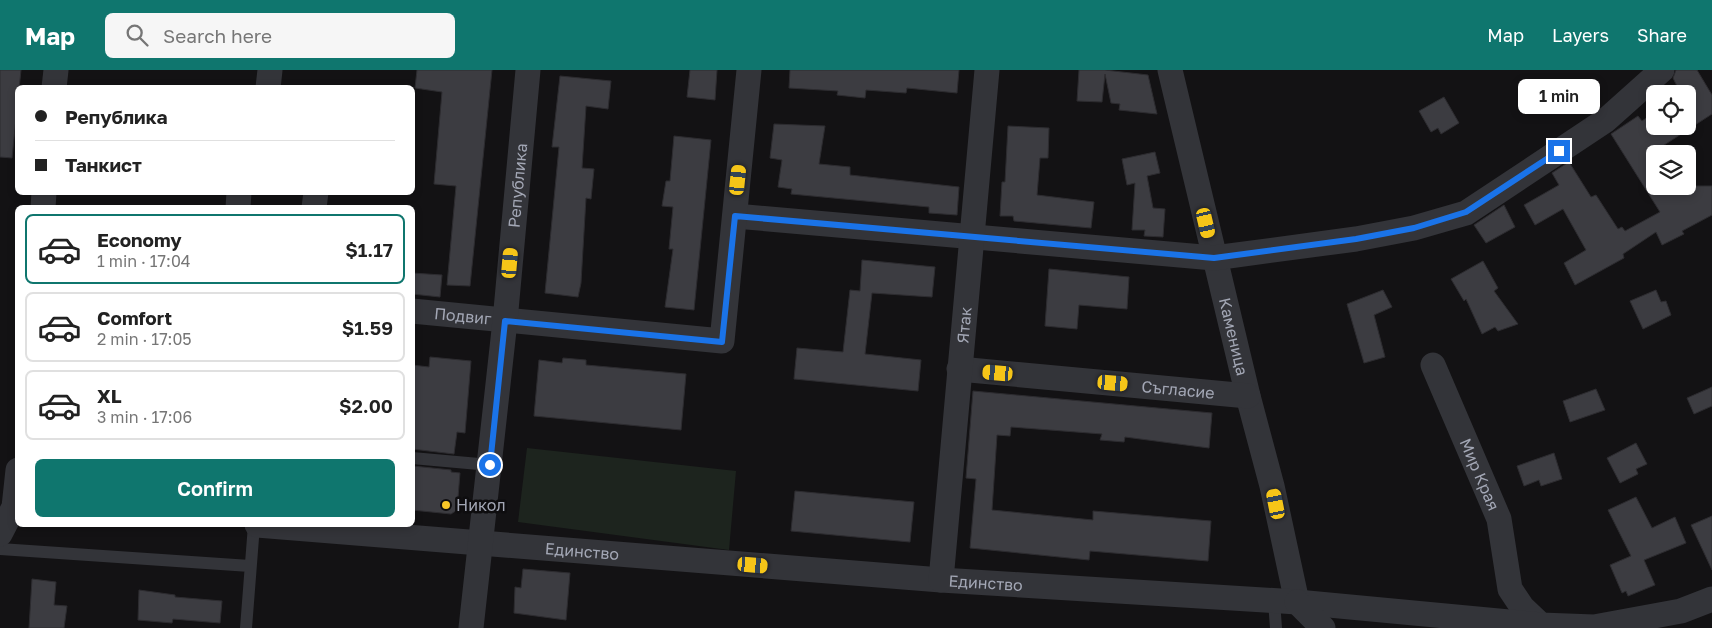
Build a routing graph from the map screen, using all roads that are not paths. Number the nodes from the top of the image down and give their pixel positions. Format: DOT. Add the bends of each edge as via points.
graph roads {
  1 [pos="56,70"];
  2 [pos="270,70"];
  3 [pos="528,70"];
  4 [pos="749,70"];
  5 [pos="987,70"];
  6 [pos="1170,70"];
  7 [pos="1662,70"];
  8 [pos="54,85"];
  9 [pos="268,85"];
  10 [pos="735,216"];
  11 [pos="971,238"];
  12 [pos="1214,258"];
  13 [pos="415,311"];
  14 [pos="505,321"];
  15 [pos="1433,365"];
  16 [pos="959,369"];
  17 [pos="1248,396"];
  18 [pos="415,458"];
  19 [pos="490,465"];
  20 [pos="15,484"];
  21 [pos="10,506"];
  22 [pos="256,527"];
  23 [pos="307,527"];
  24 [pos="358,529"];
  25 [pos="0,534"];
  26 [pos="482,542"];
  27 [pos="0,549"];
  28 [pos="250,566"];
  29 [pos="941,580"];
  30 [pos="1510,589"];
  31 [pos="1712,599"];
  32 [pos="1286,602"];
  33 [pos="1495,622"];
  34 [pos="1541,625"];
  35 [pos="246,628"];
  36 [pos="471,628"];
  37 [pos="1276,628"];
  38 [pos="1323,628"];
  39 [pos="1594,628"];
  1 -- 8 [label="street"];
  2 -- 9 [label="street"];
  3 -- 14 [label="street, Република"];
  4 -- 10 [label="street"];
  5 -- 11 [label="street, Ятак"];
  6 -- 12 [label="street, Каменица"];
  7 -- 12 [label="street" via="1606,120 1466,212 1414,228 1356,239"];
  10 -- 11 [label="street"];
  10 -- 14 [label="street, Подвиг" via="722,342"];
  11 -- 12 [label="street"];
  11 -- 16 [label="street, Ятак"];
  12 -- 17 [label="street, Каменица"];
  13 -- 14 [label="street, Подвиг"];
  14 -- 19 [label="street, Република"];
  15 -- 30 [label="street, Мир Края" via="1499,519"];
  16 -- 17 [label="street, Съгласие"];
  16 -- 29 [label="street, Ятак"];
  17 -- 32 [label="street, Каменица" via="1272,486"];
  18 -- 19 [label="lane"];
  19 -- 26 [label="street, Република"];
  20 -- 21 [label="street"];
  21 -- 25 [label="street"];
  22 -- 28 [label="lane"];
  23 -- 24 [label="street, Единство"];
  24 -- 26 [label="street, Единство"];
  26 -- 29 [label="street, Единство"];
  26 -- 36 [label="street, Република"];
  27 -- 28 [label="lane"];
  28 -- 35 [label="lane"];
  29 -- 32 [label="street, Единство"];
  30 -- 33 [label="street, Мир Края"];
  30 -- 34 [label="street, Мир Края" via="1522,607"];
  31 -- 39 [label="street, Единство" via="1681,611"];
  32 -- 33 [label="street, Единство"];
  32 -- 37 [label="lane"];
  32 -- 38 [label="street"];
  33 -- 34 [label="street, Единство"];
  34 -- 39 [label="street, Единство"];
}
